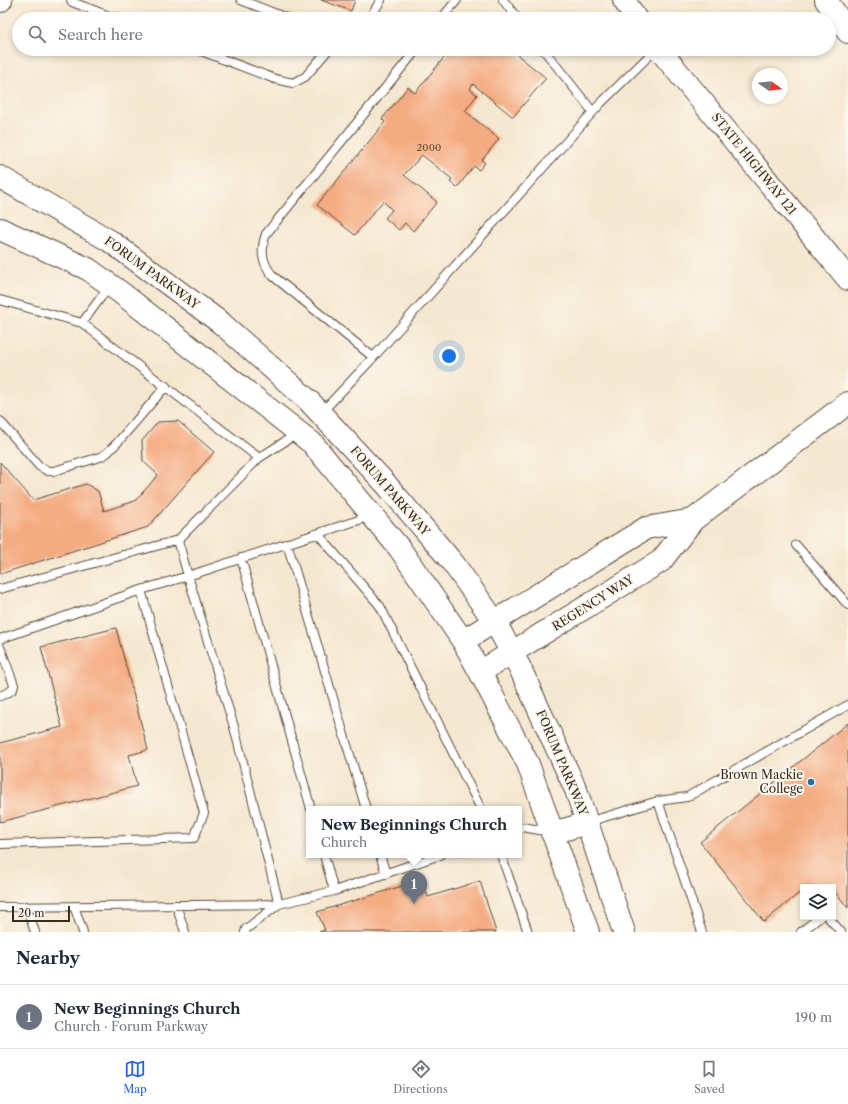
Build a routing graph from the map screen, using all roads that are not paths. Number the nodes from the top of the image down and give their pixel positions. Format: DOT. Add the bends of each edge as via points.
graph roads {
  1 [pos="71,0"];
  2 [pos="240,0"];
  3 [pos="381,0"];
  4 [pos="456,0"];
  5 [pos="503,0"];
  6 [pos="624,0"];
  7 [pos="826,0"];
  8 [pos="98,12"];
  9 [pos="271,12"];
  10 [pos="373,12"];
  11 [pos="447,12"];
  12 [pos="512,12"];
  13 [pos="632,12"];
  14 [pos="834,12"];
  15 [pos="836,15"];
  16 [pos="848,32"];
  17 [pos="214,56"];
  18 [pos="323,56"];
  19 [pos="411,56"];
  20 [pos="549,56"];
  21 [pos="651,56"];
  22 [pos="664,56"];
  23 [pos="593,112"];
  24 [pos="0,177"];
  25 [pos="0,229"];
  26 [pos="130,257"];
  27 [pos="848,279"];
  28 [pos="110,285"];
  29 [pos="0,300"];
  30 [pos="82,323"];
  31 [pos="373,357"];
  32 [pos="166,386"];
  33 [pos="848,403"];
  34 [pos="320,413"];
  35 [pos="0,421"];
  36 [pos="298,433"];
  37 [pos="259,458"];
  38 [pos="398,498"];
  39 [pos="372,516"];
  40 [pos="693,520"];
  41 [pos="318,534"];
  42 [pos="178,540"];
  43 [pos="287,543"];
  44 [pos="796,545"];
  45 [pos="241,558"];
  46 [pos="188,576"];
  47 [pos="0,589"];
  48 [pos="141,590"];
  49 [pos="848,605"];
  50 [pos="495,622"];
  51 [pos="0,639"];
  52 [pos="463,640"];
  53 [pos="0,647"];
  54 [pos="512,654"];
  55 [pos="480,672"];
  56 [pos="0,696"];
  57 [pos="848,705"];
  58 [pos="658,801"];
  59 [pos="310,806"];
  60 [pos="365,806"];
  61 [pos="480,806"];
  62 [pos="588,823"];
  63 [pos="522,827"];
  64 [pos="552,833"];
  65 [pos="0,844"];
  66 [pos="325,858"];
  67 [pos="381,858"];
  68 [pos="431,858"];
  69 [pos="502,858"];
  70 [pos="386,874"];
  71 [pos="334,891"];
  72 [pos="280,904"];
  73 [pos="176,905"];
  74 [pos="0,906"];
  75 [pos="26,906"];
  76 [pos="74,906"];
  77 [pos="816,920"];
  78 [pos="831,920"];
  79 [pos="35,932"];
  80 [pos="83,932"];
  81 [pos="185,932"];
  82 [pos="245,932"];
  83 [pos="528,932"];
  84 [pos="588,932"];
  85 [pos="624,932"];
  86 [pos="702,932"];
  87 [pos="801,932"];
  88 [pos="841,932"];
  1 -- 8 [label="lane"];
  2 -- 9 [label="lane"];
  3 -- 10 [label="lane"];
  4 -- 11 [label="lane"];
  5 -- 12 [label="lane"];
  6 -- 13 [label="main road"];
  7 -- 14 [label="main road"];
  15 -- 16 [label="main road"];
  17 -- 18 [label="lane" via="275,79 293,83 305,77"];
  19 -- 31 [label="lane" via="266,234 263,244 264,262 273,276"];
  20 -- 23 [label="lane"];
  21 -- 23 [label="lane"];
  22 -- 27 [label="main road, STATE HIGHWAY 121"];
  23 -- 31 [label="lane"];
  24 -- 26 [label="main road, FORUM PARKWAY" via="110,241"];
  25 -- 28 [label="main road" via="88,269"];
  26 -- 28 [label="main road"];
  26 -- 34 [label="main road, FORUM PARKWAY" via="221,323"];
  28 -- 30 [label="lane"];
  28 -- 36 [label="main road"];
  29 -- 30 [label="lane"];
  30 -- 32 [label="lane"];
  31 -- 34 [label="lane"];
  32 -- 35 [label="lane" via="107,453 54,471 42,469"];
  32 -- 37 [label="lane"];
  33 -- 40 [label="main road, REGENCY WAY"];
  34 -- 38 [label="main road, FORUM PARKWAY"];
  36 -- 37 [label="lane"];
  36 -- 39 [label="main road" via="312,443"];
  37 -- 42 [label="lane"];
  38 -- 39 [label="main road"];
  38 -- 50 [label="main road, FORUM PARKWAY" via="453,563"];
  39 -- 41 [label="lane"];
  39 -- 52 [label="main road" via="400,549"];
  40 -- 50 [label="main road, REGENCY WAY" via="646,528"];
  40 -- 54 [label="main road, REGENCY WAY" via="661,561"];
  41 -- 43 [label="lane"];
  41 -- 61 [label="lane" via="380,606"];
  42 -- 46 [label="lane"];
  42 -- 47 [label="lane"];
  43 -- 45 [label="lane"];
  43 -- 60 [label="lane"];
  44 -- 49 [label="lane"];
  45 -- 46 [label="lane"];
  45 -- 59 [label="lane"];
  46 -- 48 [label="lane"];
  46 -- 72 [label="lane" via="234,727"];
  48 -- 51 [label="lane"];
  48 -- 65 [label="lane" via="204,814 194,838"];
  50 -- 52 [label="main road, REGENCY WAY"];
  50 -- 54 [label="main road, FORUM PARKWAY"];
  52 -- 55 [label="main road"];
  53 -- 56 [label="lane" via="14,685 10,692"];
  54 -- 55 [label="main road, REGENCY WAY"];
  54 -- 62 [label="main road, FORUM PARKWAY" via="576,790"];
  55 -- 64 [label="main road" via="528,764"];
  57 -- 58 [label="lane" via="687,797"];
  58 -- 62 [label="lane"];
  58 -- 86 [label="lane"];
  62 -- 64 [label="main road"];
  62 -- 85 [label="main road, FORUM PARKWAY"];
  63 -- 64 [label="lane"];
  64 -- 84 [label="main road"];
  66 -- 71 [label="lane"];
  67 -- 70 [label="lane"];
  68 -- 70 [label="lane"];
  69 -- 83 [label="lane"];
  70 -- 71 [label="lane"];
  71 -- 72 [label="lane"];
  72 -- 73 [label="lane"];
  72 -- 82 [label="lane"];
  73 -- 76 [label="lane"];
  73 -- 81 [label="lane"];
  74 -- 75 [label="lane"];
  75 -- 76 [label="lane"];
  75 -- 79 [label="lane"];
  76 -- 80 [label="lane"];
  77 -- 87 [label="lane"];
  78 -- 88 [label="lane"];
}
